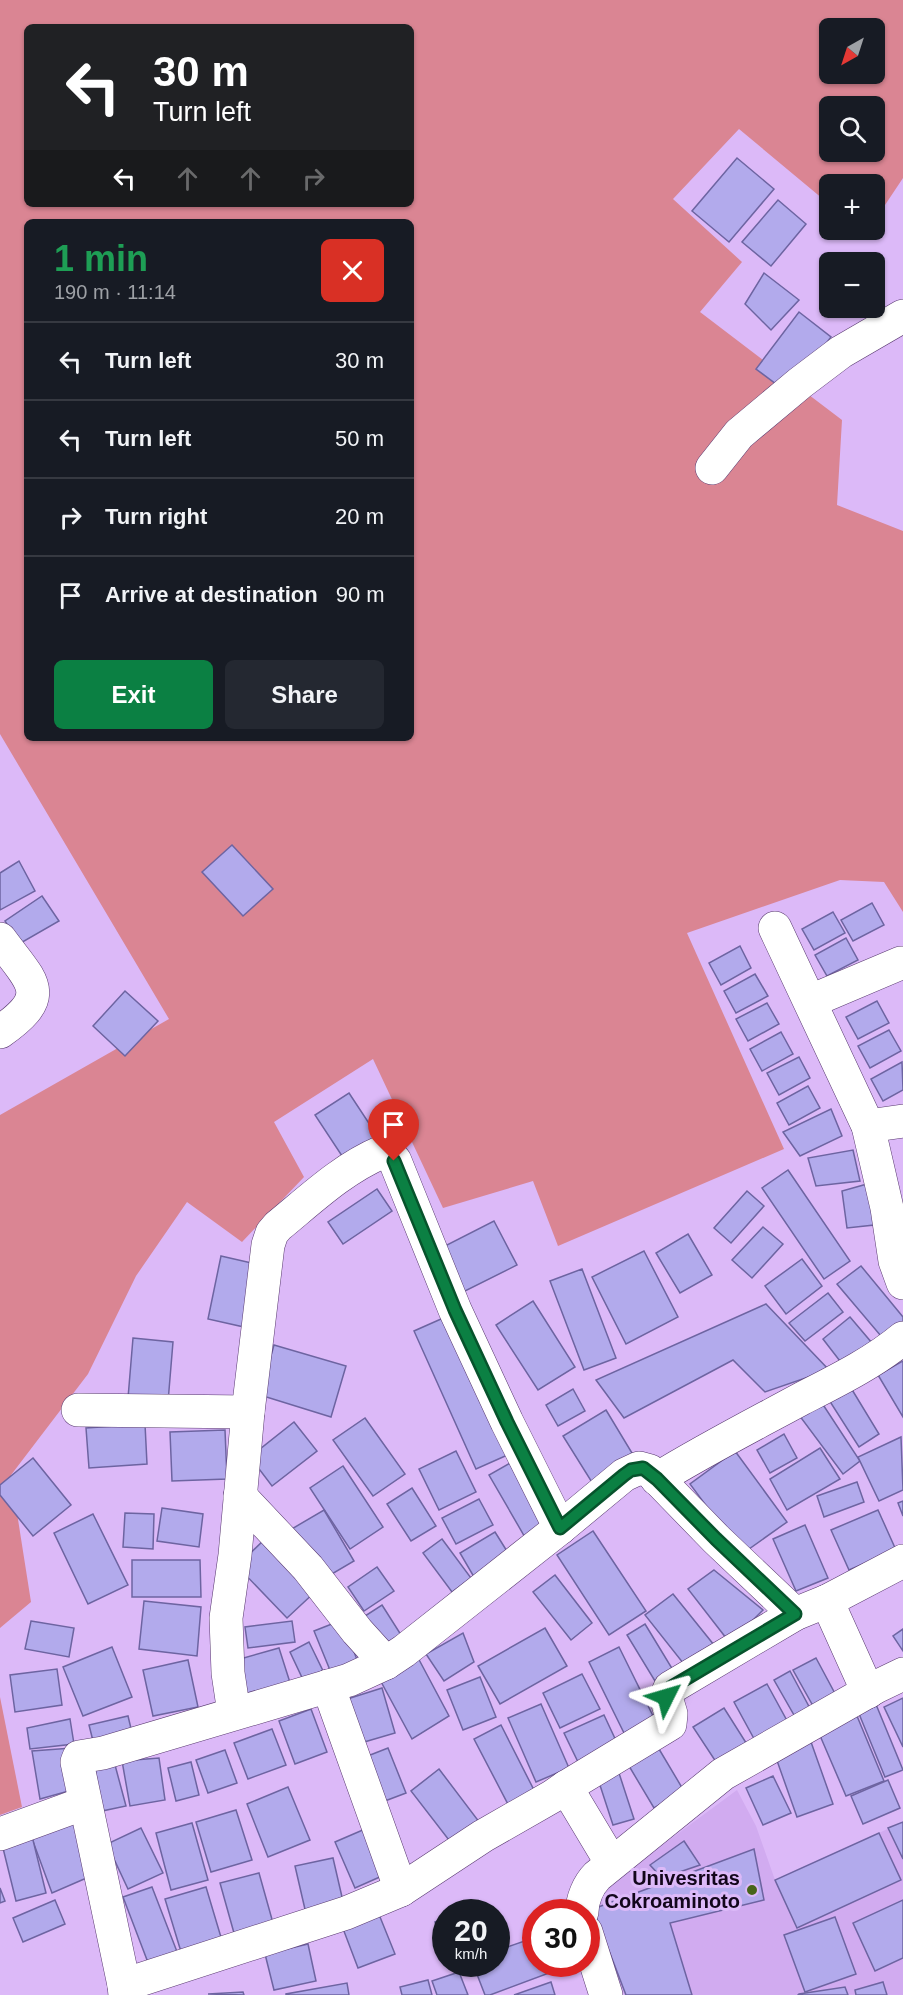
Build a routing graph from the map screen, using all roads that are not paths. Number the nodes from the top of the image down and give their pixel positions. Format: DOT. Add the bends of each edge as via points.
graph roads {
  1 [pos="903,316"];
  2 [pos="712,468"];
  3 [pos="775,928"];
  4 [pos="0,939"];
  5 [pos="901,963"];
  6 [pos="811,1001"];
  7 [pos="0,1032"];
  8 [pos="903,1121"];
  9 [pos="868,1126"];
  10 [pos="903,1283"];
  11 [pos="903,1338"];
  12 [pos="78,1410"];
  13 [pos="248,1412"];
  14 [pos="657,1479"];
  15 [pos="240,1496"];
  16 [pos="560,1528"];
  17 [pos="903,1561"];
  18 [pos="827,1602"];
  19 [pos="795,1614"];
  20 [pos="386,1663"];
  21 [pos="903,1674"];
  22 [pos="328,1686"];
  23 [pos="868,1692"];
  24 [pos="234,1713"];
  25 [pos="566,1787"];
  26 [pos="85,1803"];
  27 [pos="0,1834"];
  28 [pos="611,1862"];
  29 [pos="401,1890"];
  30 [pos="585,1899"];
  31 [pos="600,1976"];
  32 [pos="124,1990"];
  33 [pos="606,1995"];
  1 -- 2 [label="street" via="841,352 800,383 739,434"];
  3 -- 6 [label="street"];
  4 -- 7 [label="street" via="33,987 29,1008"];
  5 -- 6 [label="street"];
  6 -- 9 [label="street"];
  8 -- 9 [label="street"];
  9 -- 10 [label="street" via="895,1262"];
  11 -- 14 [label="street" via="852,1371"];
  12 -- 13 [label="street"];
  13 -- 15 [label="street"];
  13 -- 16 [label="street" via="272,1233 330,1182 382,1152 394,1161 455,1310"];
  14 -- 16 [label="street" via="643,1468 631,1470"];
  14 -- 19 [label="street"];
  15 -- 20 [label="street" via="308,1568"];
  15 -- 24 [label="street" via="226,1634"];
  16 -- 20 [label="street"];
  17 -- 18 [label="street"];
  18 -- 19 [label="street"];
  18 -- 23 [label="street"];
  19 -- 25 [label="street" via="670,1688 666,1697 670,1724"];
  20 -- 22 [label="street"];
  21 -- 23 [label="street"];
  22 -- 24 [label="street"];
  22 -- 29 [label="street"];
  23 -- 28 [label="street" via="723,1774"];
  24 -- 26 [label="street" via="79,1757"];
  25 -- 28 [label="street"];
  25 -- 29 [label="street"];
  26 -- 27 [label="street"];
  26 -- 32 [label="street"];
  28 -- 30 [label="street" via="592,1880"];
  29 -- 32 [label="street"];
  31 -- 33 [label="street"];
}
